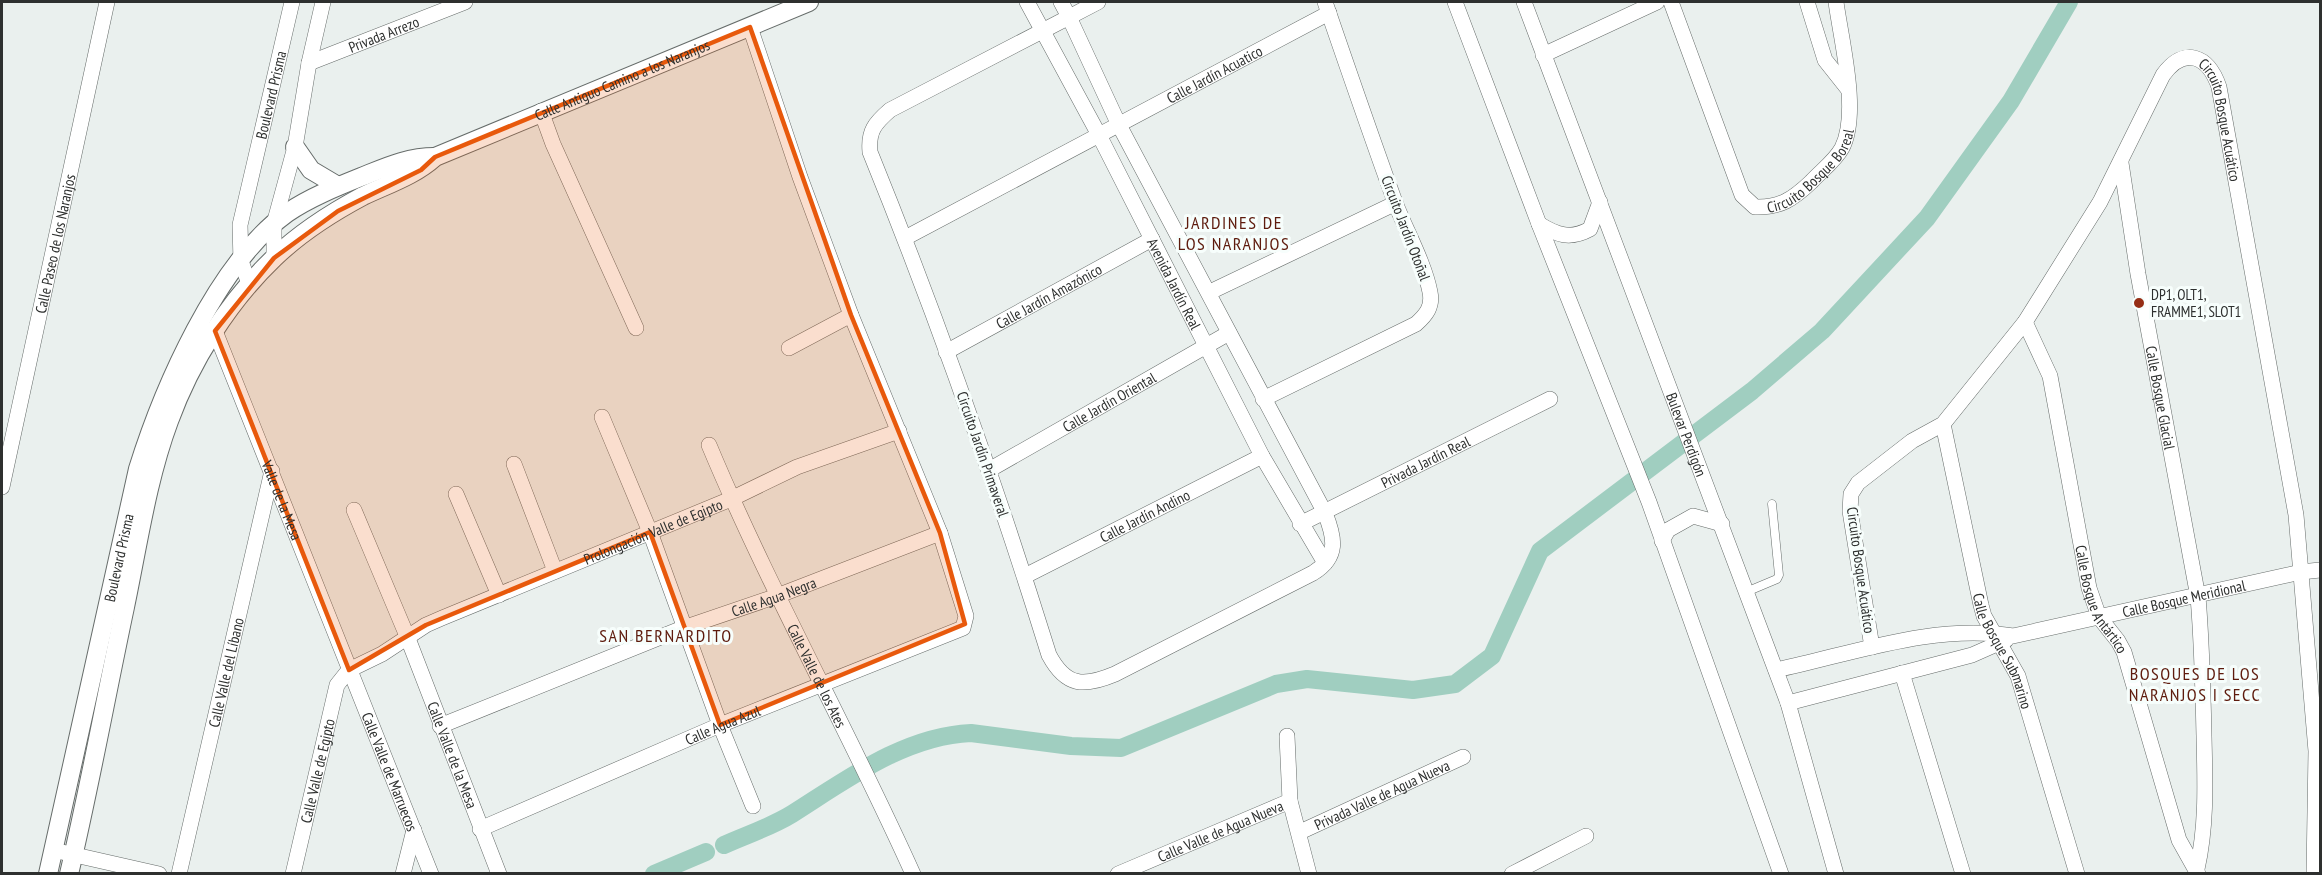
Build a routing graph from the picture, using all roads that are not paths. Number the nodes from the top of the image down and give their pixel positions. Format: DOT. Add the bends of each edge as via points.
graph roads {
  1 [pos="107,2"];
  2 [pos="292,2"];
  3 [pos="323,2"];
  4 [pos="460,2"];
  5 [pos="809,2"];
  6 [pos="1027,2"];
  7 [pos="1061,2"];
  8 [pos="1098,2"];
  9 [pos="1455,2"];
  10 [pos="1524,2"];
  11 [pos="1657,2"];
  12 [pos="1671,2"];
  13 [pos="1808,2"];
  14 [pos="1836,2"];
  15 [pos="1327,7"];
  16 [pos="1069,17"];
  17 [pos="750,27"];
  18 [pos="1042,30"];
  19 [pos="1543,55"];
  20 [pos="309,63"];
  21 [pos="1848,89"];
  22 [pos="542,111"];
  23 [pos="1119,125"];
  24 [pos="1099,135"];
  25 [pos="295,147"];
  26 [pos="435,157"];
  27 [pos="2121,163"];
  28 [pos="339,186"];
  29 [pos="1600,202"];
  30 [pos="1396,203"];
  31 [pos="274,224"];
  32 [pos="1539,224"];
  33 [pos="905,238"];
  34 [pos="1152,239"];
  35 [pos="274,258"];
  36 [pos="241,261"];
  37 [pos="249,284"];
  38 [pos="1210,292"];
  39 [pos="851,315"];
  40 [pos="2025,322"];
  41 [pos="636,328"];
  42 [pos="215,331"];
  43 [pos="1229,333"];
  44 [pos="1207,344"];
  45 [pos="789,348"];
  46 [pos="946,352"];
  47 [pos="1263,399"];
  48 [pos="1550,399"];
  49 [pos="603,417"];
  50 [pos="1942,424"];
  51 [pos="899,431"];
  52 [pos="708,445"];
  53 [pos="1262,456"];
  54 [pos="514,464"];
  55 [pos="989,470"];
  56 [pos="272,471"];
  57 [pos="2,487"];
  58 [pos="456,494"];
  59 [pos="731,499"];
  60 [pos="1772,504"];
  61 [pos="354,510"];
  62 [pos="1325,513"];
  63 [pos="1300,524"];
  64 [pos="1722,524"];
  65 [pos="650,532"];
  66 [pos="940,533"];
  67 [pos="1662,542"];
  68 [pos="1329,557"];
  69 [pos="2320,570"];
  70 [pos="555,571"];
  71 [pos="2301,572"];
  72 [pos="1024,576"];
  73 [pos="1746,592"];
  74 [pos="499,595"];
  75 [pos="777,596"];
  76 [pos="2198,597"];
  77 [pos="2099,617"];
  78 [pos="684,628"];
  79 [pos="407,636"];
  80 [pos="2002,638"];
  81 [pos="1872,647"];
  82 [pos="1776,669"];
  83 [pos="349,670"];
  84 [pos="1902,673"];
  85 [pos="820,685"];
  86 [pos="1788,702"];
  87 [pos="720,725"];
  88 [pos="441,726"];
  89 [pos="1287,736"];
  90 [pos="1463,756"];
  91 [pos="1290,801"];
  92 [pos="753,806"];
  93 [pos="480,829"];
  94 [pos="414,830"];
  95 [pos="1300,831"];
  96 [pos="1586,836"];
  97 [pos="54,850"];
  98 [pos="73,854"];
  99 [pos="2198,871"];
  100 [pos="48,873"];
  101 [pos="69,873"];
  102 [pos="159,873"];
  103 [pos="179,873"];
  104 [pos="293,873"];
  105 [pos="403,873"];
  106 [pos="431,873"];
  107 [pos="499,873"];
  108 [pos="913,873"];
  109 [pos="1118,873"];
  110 [pos="1309,873"];
  111 [pos="1512,873"];
  112 [pos="1781,873"];
  113 [pos="1836,873"];
  114 [pos="1963,873"];
  115 [pos="2077,873"];
  116 [pos="2314,873"];
  1 -- 57 [label="street, Calle Paseo de los Naranjos"];
  2 -- 36 [label="street, Boulevard Prisma" via="240,225"];
  3 -- 20 [label="street, Boulevard Prisma"];
  4 -- 20 [label="street, Privada Arrezo"];
  5 -- 17 [label="street, Calle Antiguo Camino a los Naranjos"];
  6 -- 18 [label="street, Avenida Jardín Real"];
  7 -- 16 [label="street, Avenida Jardín Real"];
  8 -- 16 [label="street"];
  9 -- 32 [label="street"];
  10 -- 19 [label="street, Bulevar Perdigón"];
  11 -- 19 [label="street"];
  12 -- 21 [label="street, Circuito Bosque Boreal" via="1736,180 1747,202 1755,207 1782,204 1797,196 1837,156 1848,127"];
  13 -- 21 [label="street" via="1825,60"];
  14 -- 21 [label="street, Circuito Bosque Boreal"];
  15 -- 23 [label="street, Calle Jardín Acuatico"];
  15 -- 30 [label="street, Circuito Jardín Otoñal"];
  16 -- 18 [label="street"];
  16 -- 23 [label="street, Avenida Jardín Real"];
  17 -- 22 [label="street, Calle Antiguo Camino a los Naranjos"];
  17 -- 39 [label="street"];
  18 -- 24 [label="street, Avenida Jardín Real"];
  18 -- 33 [label="street, Circuito Jardín Primaveral" via="890,110 871,129 870,152"];
  19 -- 29 [label="street, Bulevar Perdigón"];
  20 -- 25 [label="street, Boulevard Prisma"];
  22 -- 26 [label="street, Calle Antiguo Camino a los Naranjos"];
  22 -- 41 [label="street" via="553,144"];
  23 -- 24 [label="street, Calle Jardín Acuatico"];
  23 -- 38 [label="street, Avenida Jardín Real"];
  24 -- 33 [label="street, Calle Jardín Acuatico"];
  24 -- 34 [label="street, Avenida Jardín Real"];
  25 -- 28 [label="street" via="310,170"];
  25 -- 31 [label="street, Boulevard Prisma"];
  26 -- 28 [label="street, Calle Antiguo Camino a los Naranjos" via="414,157"];
  26 -- 35 [label="street, Calle Antiguo Camino a los Naranjos" via="421,170 314,225"];
  27 -- 40 [label="street, Circuito Bosque Acuático"];
  27 -- 71 [label="street, Circuito Bosque Acuático" via="2153,93 2173,62 2181,57 2202,61 2215,75 2219,87 2294,504"];
  27 -- 76 [label="street, Calle Bosque Glacial"];
  28 -- 31 [label="street, Calle Antiguo Camino a los Naranjos"];
  29 -- 32 [label="street" via="1590,229 1578,236 1558,236"];
  29 -- 64 [label="street, Bulevar Perdigón"];
  30 -- 38 [label="street"];
  30 -- 47 [label="street, Circuito Jardín Otoñal" via="1431,294 1426,315 1416,324"];
  31 -- 35 [label="street, Boulevard Prisma"];
  31 -- 36 [label="street, Calle Antiguo Camino a los Naranjos"];
  32 -- 67 [label="street"];
  33 -- 46 [label="street, Circuito Jardín Primaveral"];
  34 -- 44 [label="street, Avenida Jardín Real"];
  34 -- 46 [label="street, Calle Jardín Amazónico"];
  35 -- 37 [label="street, Calle Antiguo Camino a los Naranjos"];
  36 -- 37 [label="street, Boulevard Prisma"];
  36 -- 97 [label="street, Boulevard Prisma" via="205,317 154,417 121,541"];
  37 -- 42 [label="street, Boulevard Prisma"];
  38 -- 43 [label="street, Avenida Jardín Real"];
  39 -- 45 [label="street"];
  39 -- 51 [label="street"];
  40 -- 50 [label="street, Circuito Bosque Acuático"];
  40 -- 77 [label="street, Calle Bosque Antártico" via="2050,376 2084,570"];
  42 -- 56 [label="street, Valle de la Mesa"];
  42 -- 98 [label="street, Boulevard Prisma" via="186,382 153,476"];
  43 -- 44 [label="street, Calle Jardín Oriental"];
  43 -- 47 [label="street, Avenida Jardín Real"];
  44 -- 53 [label="street, Avenida Jardín Real"];
  44 -- 55 [label="street, Calle Jardín Oriental"];
  46 -- 55 [label="street, Circuito Jardín Primaveral"];
  47 -- 62 [label="street, Avenida Jardín Real"];
  48 -- 62 [label="street, Privada Jardín Real"];
  49 -- 65 [label="street"];
  50 -- 80 [label="street, Calle Bosque Submarino" via="1981,605"];
  50 -- 81 [label="street, Circuito Bosque Acuático" via="1869,473 1851,494 1850,511"];
  51 -- 59 [label="street, Prolongación Valle de Egipto" via="797,466"];
  51 -- 66 [label="street"];
  52 -- 59 [label="street, Calle Valle de los Ates"];
  53 -- 63 [label="street, Avenida Jardín Real"];
  53 -- 72 [label="street, Calle Jardín Andino"];
  54 -- 70 [label="street"];
  55 -- 72 [label="street, Circuito Jardín Primaveral"];
  56 -- 83 [label="street, Valle de la Mesa"];
  56 -- 103 [label="street, Calle Valle del Líbano"];
  58 -- 74 [label="street"];
  59 -- 65 [label="street, Prolongación Valle de Egipto"];
  59 -- 75 [label="street, Calle Valle de los Ates"];
  60 -- 73 [label="lane" via="1779,575"];
  61 -- 79 [label="street, Calle Valle de la Mesa"];
  62 -- 63 [label="street, Privada Jardín Real"];
  62 -- 68 [label="street, Avenida Jardín Real" via="1333,535"];
  63 -- 68 [label="street, Avenida Jardín Real"];
  64 -- 67 [label="street" via="1693,516 1668,530"];
  64 -- 73 [label="street, Bulevar Perdigón"];
  65 -- 70 [label="street, Prolongación Valle de Egipto"];
  65 -- 78 [label="street"];
  66 -- 75 [label="street, Calle Agua Negra"];
  66 -- 85 [label="street, Calle Agua Azul" via="963,628"];
  67 -- 112 [label="street"];
  68 -- 72 [label="street, Circuito Jardín Primaveral" via="1313,573 1097,682 1078,683 1064,676 1049,655"];
  69 -- 71 [label="street, Calle Bosque Meridional"];
  70 -- 74 [label="street, Prolongación Valle de Egipto"];
  71 -- 76 [label="street, Calle Bosque Meridional"];
  71 -- 116 [label="street, Circuito Bosque Acuático" via="2316,751"];
  73 -- 82 [label="street, Bulevar Perdigón"];
  74 -- 79 [label="street, Prolongación Valle de Egipto"];
  75 -- 78 [label="street, Calle Agua Negra"];
  75 -- 85 [label="street, Calle Valle de los Ates"];
  76 -- 77 [label="street, Calle Bosque Meridional"];
  76 -- 99 [label="street, Calle Bosque Antártico" via="2205,796"];
  77 -- 80 [label="street, Calle Bosque Meridional"];
  77 -- 99 [label="street, Calle Bosque Antártico" via="2124,652 2179,840"];
  78 -- 87 [label="street"];
  78 -- 88 [label="street, Calle Agua Negra"];
  79 -- 83 [label="street, Prolongación Valle de Egipto"];
  79 -- 88 [label="street, Calle Valle de la Mesa"];
  80 -- 81 [label="street, Calle Bosque Meridional" via="1950,633"];
  80 -- 84 [label="street, Calle Bosque Meridional" via="1972,655"];
  80 -- 115 [label="street, Calle Bosque Submarino" via="2024,694"];
  81 -- 82 [label="street, Calle Bosque Meridional"];
  82 -- 86 [label="street, Bulevar Perdigón"];
  83 -- 94 [label="street, Calle Valle de Marruecos"];
  83 -- 104 [label="street, Calle Valle de Egipto" via="333,696"];
  84 -- 86 [label="street, Calle Bosque Meridional"];
  84 -- 114 [label="street"];
  85 -- 87 [label="street, Calle Agua Azul"];
  85 -- 108 [label="street, Calle Valle de los Ates"];
  86 -- 113 [label="street, Bulevar Perdigón"];
  87 -- 92 [label="street"];
  87 -- 93 [label="street, Calle Agua Azul"];
  88 -- 93 [label="street, Calle Valle de la Mesa"];
  89 -- 91 [label="street"];
  90 -- 95 [label="street, Privada Valle de Agua Nueva"];
  91 -- 95 [label="street"];
  91 -- 109 [label="street, Calle Valle de Agua Nueva"];
  93 -- 107 [label="street, Calle Valle de la Mesa"];
  94 -- 105 [label="street"];
  94 -- 106 [label="street, Calle Valle de Marruecos"];
  95 -- 110 [label="street"];
  96 -- 111 [label="street"];
  97 -- 98 [label="street"];
  97 -- 100 [label="street, Boulevard Prisma"];
  98 -- 101 [label="street, Boulevard Prisma"];
  98 -- 102 [label="street"];
}
